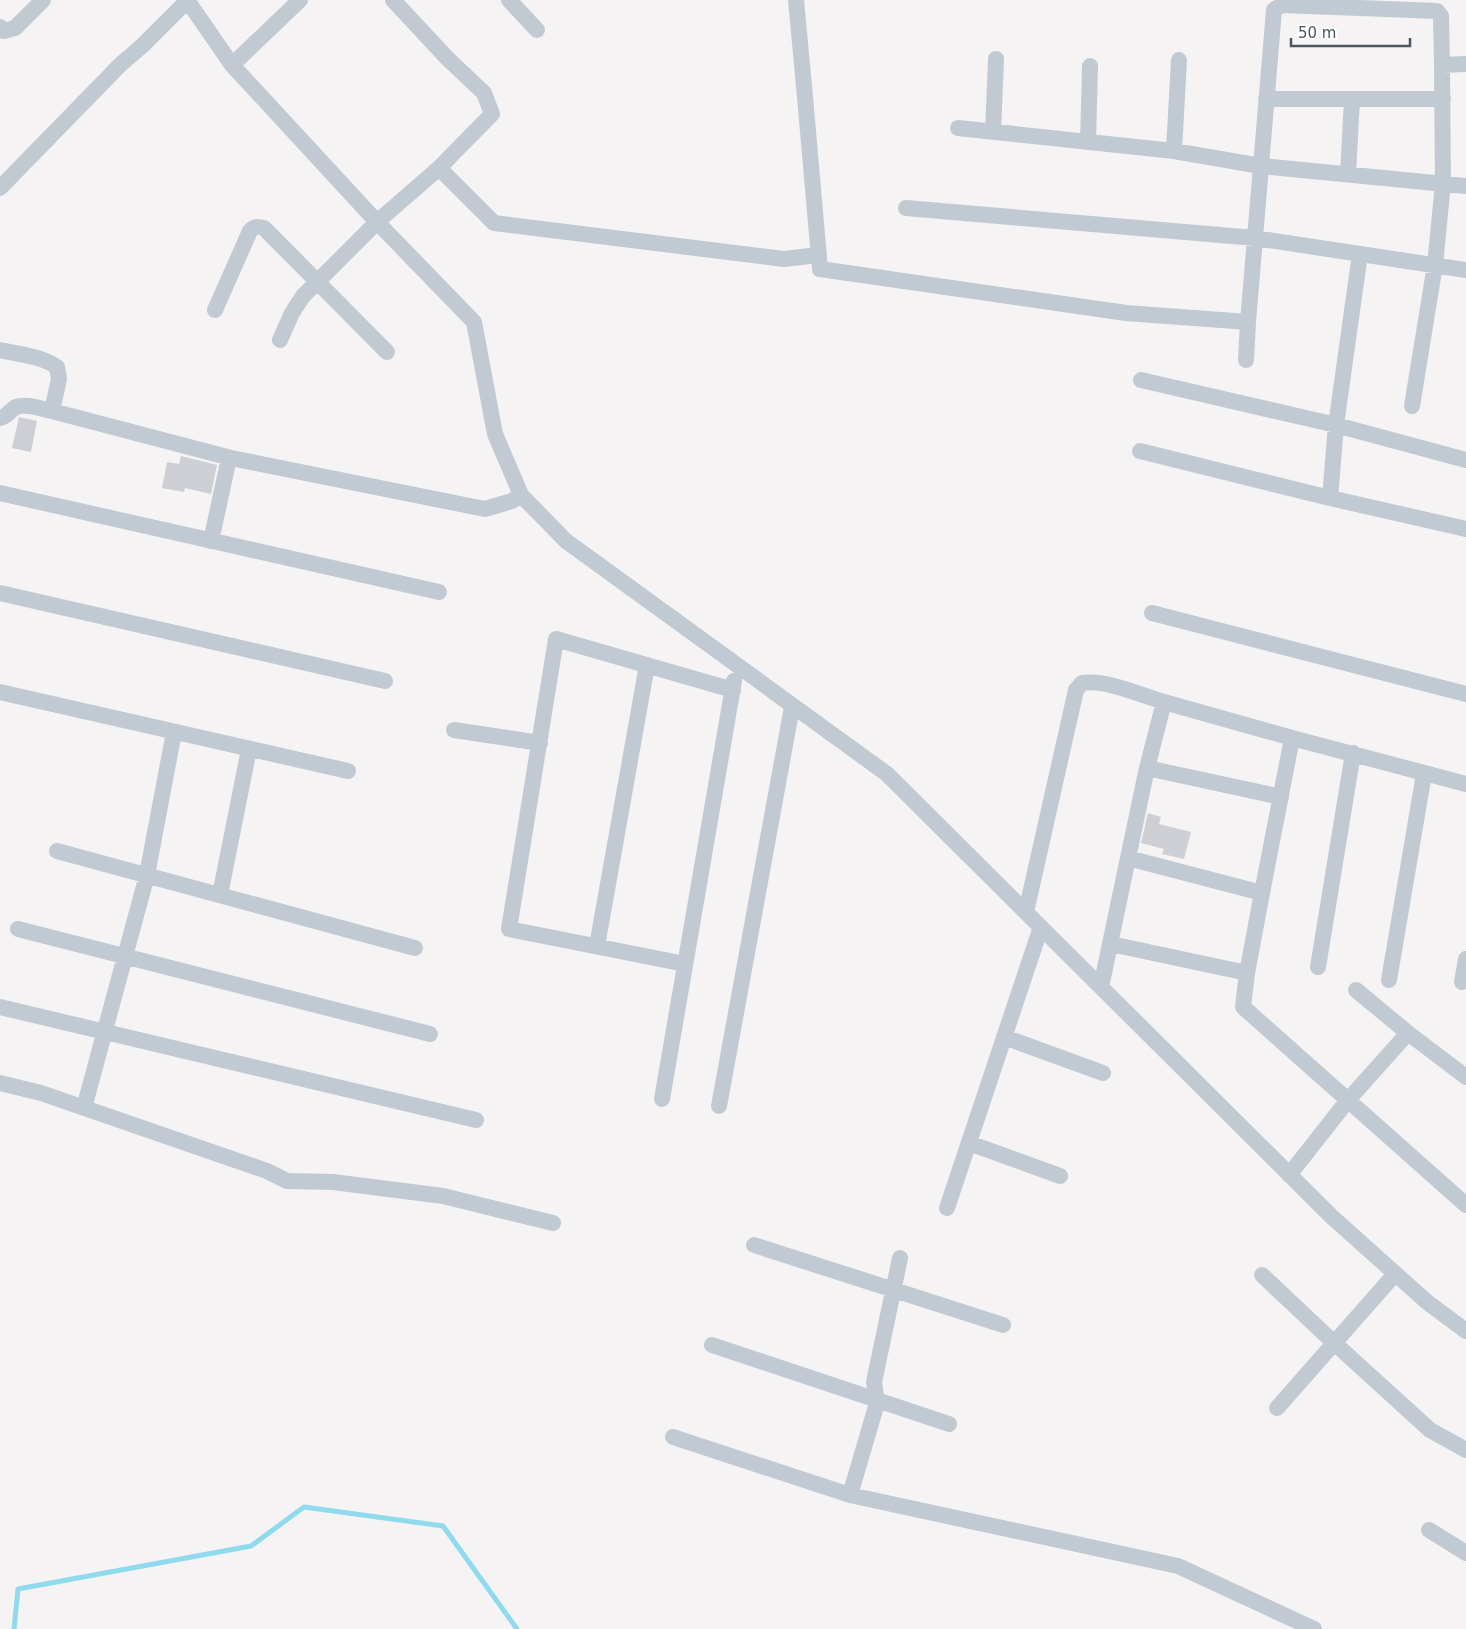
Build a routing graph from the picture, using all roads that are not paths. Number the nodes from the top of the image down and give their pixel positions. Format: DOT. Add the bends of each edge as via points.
graph roads {
  1 [pos="43,0"];
  2 [pos="187,0"];
  3 [pos="300,0"];
  4 [pos="393,0"];
  5 [pos="508,0"];
  6 [pos="796,0"];
  7 [pos="0,27"];
  8 [pos="537,30"];
  9 [pos="996,59"];
  10 [pos="1179,60"];
  11 [pos="1466,64"];
  12 [pos="232,65"];
  13 [pos="1442,65"];
  14 [pos="1090,66"];
  15 [pos="1266,99"];
  16 [pos="1352,99"];
  17 [pos="1443,99"];
  18 [pos="958,128"];
  19 [pos="993,132"];
  20 [pos="1088,142"];
  21 [pos="1174,151"];
  22 [pos="1260,166"];
  23 [pos="439,168"];
  24 [pos="1348,174"];
  25 [pos="1443,184"];
  26 [pos="1466,186"];
  27 [pos="0,188"];
  28 [pos="906,208"];
  29 [pos="377,222"];
  30 [pos="1255,238"];
  31 [pos="1360,254"];
  32 [pos="818,255"];
  33 [pos="1435,265"];
  34 [pos="1466,270"];
  35 [pos="317,281"];
  36 [pos="215,310"];
  37 [pos="1248,322"];
  38 [pos="280,340"];
  39 [pos="0,350"];
  40 [pos="387,352"];
  41 [pos="1246,360"];
  42 [pos="1141,380"];
  43 [pos="1412,406"];
  44 [pos="52,411"];
  45 [pos="0,418"];
  46 [pos="1336,425"];
  47 [pos="1140,451"];
  48 [pos="229,458"];
  49 [pos="1466,460"];
  50 [pos="0,493"];
  51 [pos="517,498"];
  52 [pos="1330,498"];
  53 [pos="1466,529"];
  54 [pos="211,541"];
  55 [pos="439,592"];
  56 [pos="0,593"];
  57 [pos="1152,613"];
  58 [pos="647,665"];
  59 [pos="737,666"];
  60 [pos="385,681"];
  61 [pos="733,690"];
  62 [pos="0,692"];
  63 [pos="1466,694"];
  64 [pos="1164,702"];
  65 [pos="792,707"];
  66 [pos="454,730"];
  67 [pos="174,732"];
  68 [pos="1292,738"];
  69 [pos="540,743"];
  70 [pos="249,749"];
  71 [pos="1353,754"];
  72 [pos="1147,768"];
  73 [pos="348,771"];
  74 [pos="1424,774"];
  75 [pos="1466,784"];
  76 [pos="1280,798"];
  77 [pos="57,851"];
  78 [pos="1128,858"];
  79 [pos="147,875"];
  80 [pos="1262,893"];
  81 [pos="220,895"];
  82 [pos="1026,912"];
  83 [pos="1041,927"];
  84 [pos="18,929"];
  85 [pos="1111,944"];
  86 [pos="597,946"];
  87 [pos="415,948"];
  88 [pos="125,956"];
  89 [pos="1466,959"];
  90 [pos="685,964"];
  91 [pos="1318,967"];
  92 [pos="1247,973"];
  93 [pos="1389,980"];
  94 [pos="1462,982"];
  95 [pos="1101,987"];
  96 [pos="1356,990"];
  97 [pos="0,1006"];
  98 [pos="105,1032"];
  99 [pos="1408,1033"];
  100 [pos="430,1034"];
  101 [pos="1004,1037"];
  102 [pos="1103,1073"];
  103 [pos="1466,1078"];
  104 [pos="0,1083"];
  105 [pos="662,1098"];
  106 [pos="1348,1100"];
  107 [pos="719,1106"];
  108 [pos="84,1108"];
  109 [pos="476,1120"];
  110 [pos="968,1143"];
  111 [pos="1289,1175"];
  112 [pos="1060,1176"];
  113 [pos="1466,1205"];
  114 [pos="947,1208"];
  115 [pos="553,1223"];
  116 [pos="754,1245"];
  117 [pos="900,1258"];
  118 [pos="1262,1274"];
  119 [pos="1395,1274"];
  120 [pos="893,1290"];
  121 [pos="1003,1325"];
  122 [pos="1466,1330"];
  123 [pos="1334,1343"];
  124 [pos="712,1345"];
  125 [pos="877,1400"];
  126 [pos="1277,1408"];
  127 [pos="949,1424"];
  128 [pos="673,1437"];
  129 [pos="1466,1450"];
  130 [pos="850,1495"];
  131 [pos="1429,1530"];
  132 [pos="1466,1553"];
  133 [pos="1314,1629"];
  1 -- 7 [label="street" via="15,28 4,32"];
  2 -- 12 [label="street"];
  2 -- 27 [label="street"];
  3 -- 12 [label="street"];
  4 -- 23 [label="street" via="484,93 492,114"];
  5 -- 8 [label="street"];
  6 -- 32 [label="street"];
  9 -- 19 [label="street"];
  10 -- 21 [label="street"];
  11 -- 13 [label="street"];
  12 -- 29 [label="street"];
  13 -- 15 [label="street" via="1441,16 1437,11 1282,5 1274,10"];
  13 -- 17 [label="street"];
  14 -- 20 [label="street"];
  15 -- 16 [label="street"];
  15 -- 22 [label="street"];
  16 -- 17 [label="street"];
  16 -- 24 [label="street"];
  17 -- 25 [label="street"];
  18 -- 19 [label="street"];
  19 -- 20 [label="street"];
  20 -- 21 [label="street"];
  21 -- 22 [label="street"];
  22 -- 24 [label="street"];
  22 -- 30 [label="street"];
  23 -- 29 [label="street"];
  23 -- 32 [label="street" via="494,223 784,258"];
  24 -- 25 [label="street"];
  25 -- 26 [label="street"];
  25 -- 33 [label="street"];
  28 -- 30 [label="street"];
  29 -- 35 [label="street"];
  29 -- 51 [label="street" via="474,322 495,434"];
  30 -- 31 [label="street"];
  30 -- 37 [label="street"];
  31 -- 33 [label="street"];
  31 -- 46 [label="street"];
  32 -- 37 [label="street" via="820,269 1126,312"];
  33 -- 34 [label="street"];
  33 -- 43 [label="street"];
  35 -- 36 [label="street" via="264,228 253,228"];
  35 -- 38 [label="street" via="292,313"];
  35 -- 40 [label="street"];
  37 -- 41 [label="street"];
  39 -- 44 [label="street" via="57,366 59,379"];
  42 -- 46 [label="street"];
  44 -- 45 [label="street" via="15,407"];
  44 -- 48 [label="street"];
  46 -- 49 [label="street"];
  46 -- 52 [label="street"];
  47 -- 52 [label="street"];
  48 -- 51 [label="street" via="485,509"];
  48 -- 54 [label="street"];
  50 -- 54 [label="street"];
  51 -- 59 [label="street" via="566,541"];
  52 -- 53 [label="street"];
  54 -- 55 [label="street"];
  56 -- 60 [label="street"];
  57 -- 63 [label="street"];
  58 -- 61 [label="street"];
  58 -- 69 [label="street" via="556,639"];
  58 -- 86 [label="street"];
  59 -- 61 [label="street"];
  59 -- 65 [label="street"];
  61 -- 90 [label="street"];
  62 -- 67 [label="street"];
  64 -- 68 [label="street"];
  64 -- 72 [label="street"];
  64 -- 82 [label="street" via="1090,682 1082,683 1076,690"];
  65 -- 82 [label="street" via="887,774"];
  65 -- 107 [label="street"];
  66 -- 69 [label="street"];
  67 -- 70 [label="street"];
  67 -- 79 [label="street"];
  68 -- 71 [label="street"];
  68 -- 76 [label="street"];
  69 -- 86 [label="street" via="509,929"];
  70 -- 73 [label="street"];
  70 -- 81 [label="street"];
  71 -- 74 [label="street"];
  71 -- 91 [label="street"];
  72 -- 76 [label="street"];
  72 -- 78 [label="street"];
  74 -- 75 [label="street"];
  74 -- 93 [label="street"];
  76 -- 80 [label="street"];
  77 -- 79 [label="street"];
  78 -- 80 [label="street"];
  78 -- 85 [label="street"];
  79 -- 81 [label="street"];
  79 -- 88 [label="street"];
  80 -- 92 [label="street"];
  81 -- 87 [label="street"];
  82 -- 83 [label="street"];
  83 -- 95 [label="street"];
  83 -- 101 [label="street"];
  84 -- 88 [label="street"];
  85 -- 92 [label="street"];
  85 -- 95 [label="street"];
  86 -- 90 [label="street"];
  88 -- 98 [label="street"];
  88 -- 100 [label="street"];
  89 -- 94 [label="street"];
  90 -- 105 [label="street"];
  92 -- 106 [label="street" via="1244,1007"];
  95 -- 111 [label="street"];
  96 -- 99 [label="street"];
  97 -- 98 [label="street"];
  98 -- 108 [label="street"];
  98 -- 109 [label="street"];
  99 -- 103 [label="street"];
  99 -- 106 [label="street"];
  101 -- 102 [label="street"];
  101 -- 110 [label="street"];
  104 -- 108 [label="street"];
  106 -- 111 [label="street"];
  106 -- 113 [label="street"];
  108 -- 115 [label="street" via="267,1171 287,1181 333,1182 443,1196"];
  110 -- 112 [label="street"];
  110 -- 114 [label="street"];
  111 -- 119 [label="street"];
  116 -- 120 [label="street"];
  117 -- 120 [label="street"];
  118 -- 123 [label="street"];
  119 -- 122 [label="street" via="1426,1302"];
  119 -- 123 [label="street"];
  120 -- 121 [label="street"];
  120 -- 125 [label="street" via="874,1382"];
  123 -- 126 [label="street"];
  123 -- 129 [label="street" via="1430,1430"];
  124 -- 125 [label="street"];
  125 -- 127 [label="street"];
  125 -- 130 [label="street"];
  128 -- 130 [label="street"];
  130 -- 133 [label="street" via="1178,1566"];
  131 -- 132 [label="street"];
}
